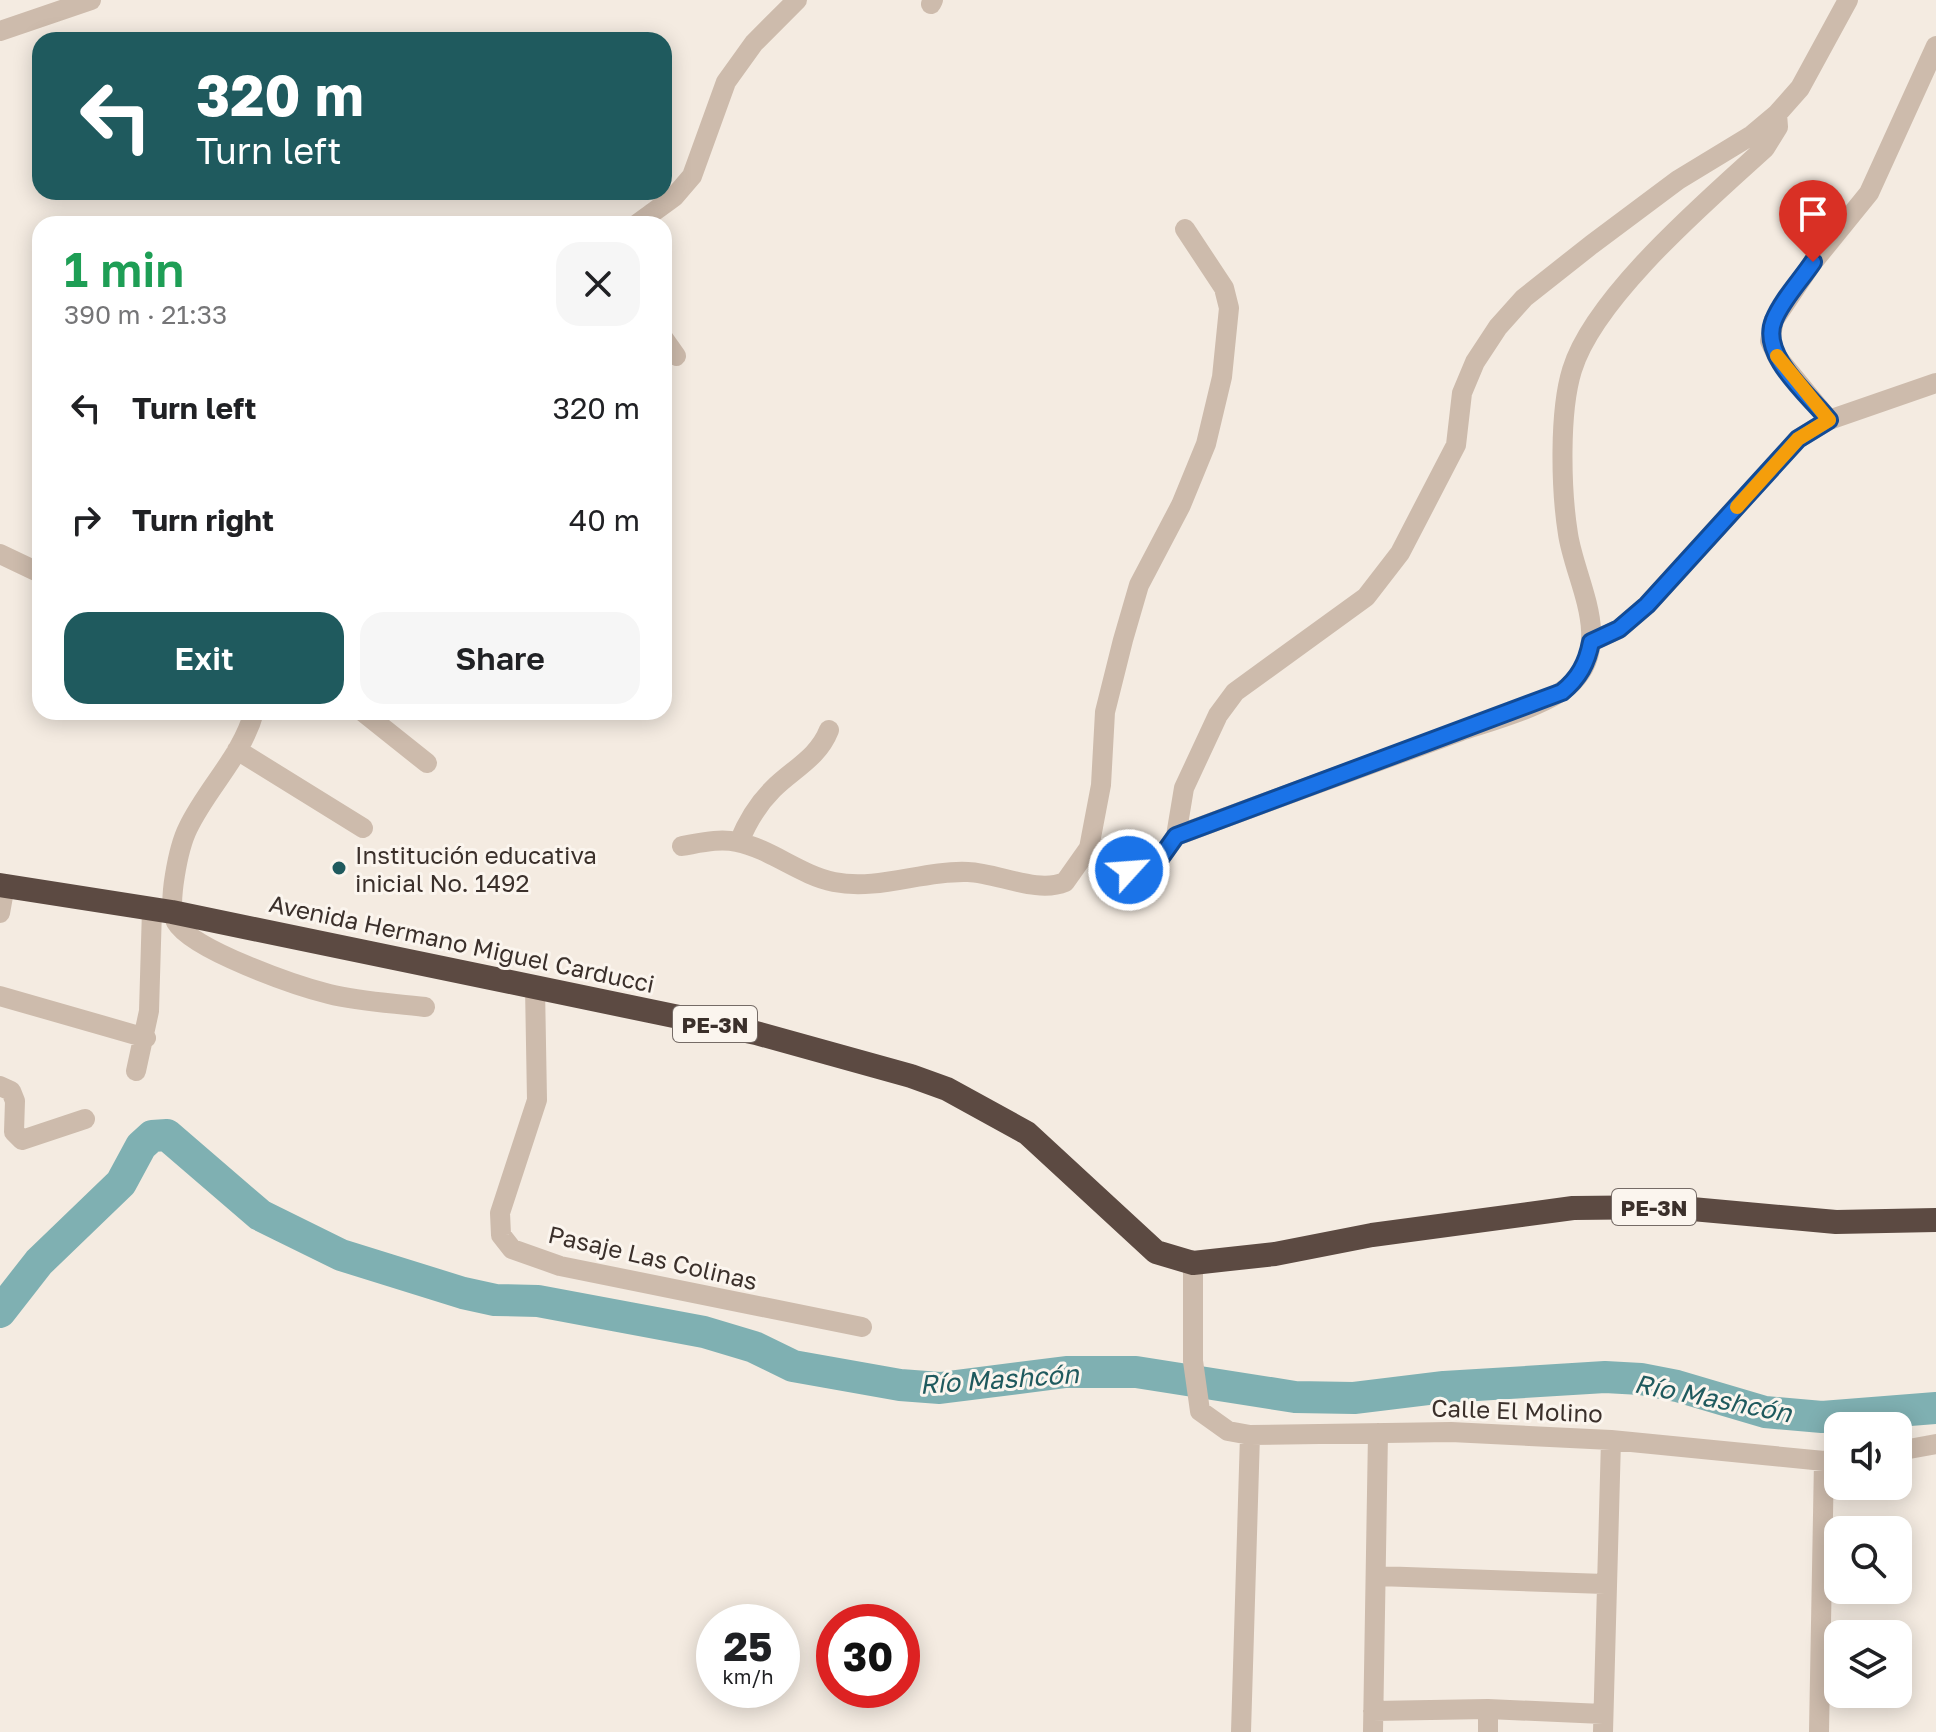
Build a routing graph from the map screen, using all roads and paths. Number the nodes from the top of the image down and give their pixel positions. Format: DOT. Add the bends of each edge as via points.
graph roads {
  1 [pos="91,0"];
  2 [pos="797,0"];
  3 [pos="1848,0"];
  4 [pos="0,31"];
  5 [pos="1936,46"];
  6 [pos="1777,114"];
  7 [pos="672,198"];
  8 [pos="670,200"];
  9 [pos="648,216"];
  10 [pos="1185,229"];
  11 [pos="672,350"];
  12 [pos="676,356"];
  13 [pos="1936,383"];
  14 [pos="1829,420"];
  15 [pos="0,554"];
  16 [pos="32,569"];
  17 [pos="1591,642"];
  18 [pos="250,720"];
  19 [pos="373,720"];
  20 [pos="829,730"];
  21 [pos="237,750"];
  22 [pos="427,763"];
  23 [pos="363,828"];
  24 [pos="1176,836"];
  25 [pos="739,842"];
  26 [pos="682,846"];
  27 [pos="1089,848"];
  28 [pos="3,885"];
  29 [pos="162,910"];
  30 [pos="0,913"];
  31 [pos="535,987"];
  32 [pos="0,996"];
  33 [pos="425,1007"];
  34 [pos="146,1038"];
  35 [pos="136,1071"];
  36 [pos="0,1086"];
  37 [pos="85,1119"];
  38 [pos="1936,1220"];
  39 [pos="1193,1263"];
  40 [pos="862,1327"];
  41 [pos="1378,1433"];
  42 [pos="1250,1435"];
  43 [pos="1611,1440"];
  44 [pos="1936,1444"];
  45 [pos="1912,1448"];
  46 [pos="1824,1459"];
  47 [pos="1829,1500"];
  48 [pos="1378,1576"];
  49 [pos="1605,1584"];
  50 [pos="1488,1709"];
  51 [pos="1373,1711"];
  52 [pos="1603,1723"];
  53 [pos="1241,1732"];
  54 [pos="1373,1732"];
  55 [pos="1488,1732"];
  56 [pos="1819,1732"];
  1 -- 4 [label="street"];
  2 -- 7 [label="street" via="754,43 726,82 692,176"];
  3 -- 6 [label="street" via="1800,88"];
  5 -- 14 [label="street" via="1869,193 1774,320 1770,341 1778,358"];
  6 -- 17 [label="street" via="1778,127 1765,148 1650,259 1602,316 1572,368 1563,448 1568,535"];
  6 -- 24 [label="street" via="1591,245 1524,298 1498,327 1462,393 1456,445 1393,564 1366,597 1235,692 1218,715 1184,788"];
  8 -- 9 [label="street"];
  10 -- 27 [label="street" via="1224,288 1229,308 1222,377 1206,444 1139,585 1123,640 1105,712 1101,785"];
  11 -- 12 [label="street"];
  13 -- 14 [label="street"];
  14 -- 17 [label="street" via="1798,439 1647,605 1619,629"];
  15 -- 16 [label="street"];
  17 -- 24 [label="street" via="1585,665 1562,692"];
  18 -- 21 [label="street"];
  19 -- 22 [label="street"];
  20 -- 25 [label="street" via="819,750 755,810"];
  21 -- 23 [label="street"];
  21 -- 29 [label="street" via="187,829"];
  24 -- 27 [label="street" via="1159,860 1129,870 1102,863"];
  25 -- 26 [label="street"];
  25 -- 27 [label="street" via="820,877 849,883 956,872 1056,886 1065,882"];
  28 -- 29 [label="highway, Avenida Hermano Miguel Carducci / PE-3N"];
  28 -- 30 [label="street"];
  29 -- 31 [label="highway, Avenida Hermano Miguel Carducci / PE-3N"];
  29 -- 33 [label="street" via="214,951 285,980 330,995"];
  29 -- 34 [label="street"];
  31 -- 39 [label="highway, Avenida Hermano Miguel Carducci / PE-3N" via="756,1033 947,1089 1027,1133 1156,1252"];
  31 -- 40 [label="street, Pasaje Las Colinas" via="537,1100 500,1213 501,1235 512,1249 560,1266"];
  32 -- 34 [label="street"];
  34 -- 35 [label="street"];
  36 -- 37 [label="street" via="11,1091 14,1132 22,1140"];
  38 -- 39 [label="highway, Avenida Hermano Miguel Carducci / PE-3N" via="1836,1222 1670,1207 1573,1208"];
  39 -- 42 [label="street, Calle El Molino" via="1193,1361 1200,1411 1228,1431"];
  41 -- 42 [label="street, Calle El Molino"];
  41 -- 43 [label="street, Calle El Molino"];
  41 -- 48 [label="street"];
  42 -- 53 [label="street"];
  43 -- 46 [label="street, Calle El Molino"];
  43 -- 49 [label="street"];
  44 -- 45 [label="street"];
  47 -- 56 [label="street"];
  48 -- 49 [label="street"];
  48 -- 51 [label="street"];
  49 -- 52 [label="street"];
  50 -- 51 [label="street"];
  50 -- 52 [label="street"];
  50 -- 55 [label="street"];
  51 -- 54 [label="street"];
}
